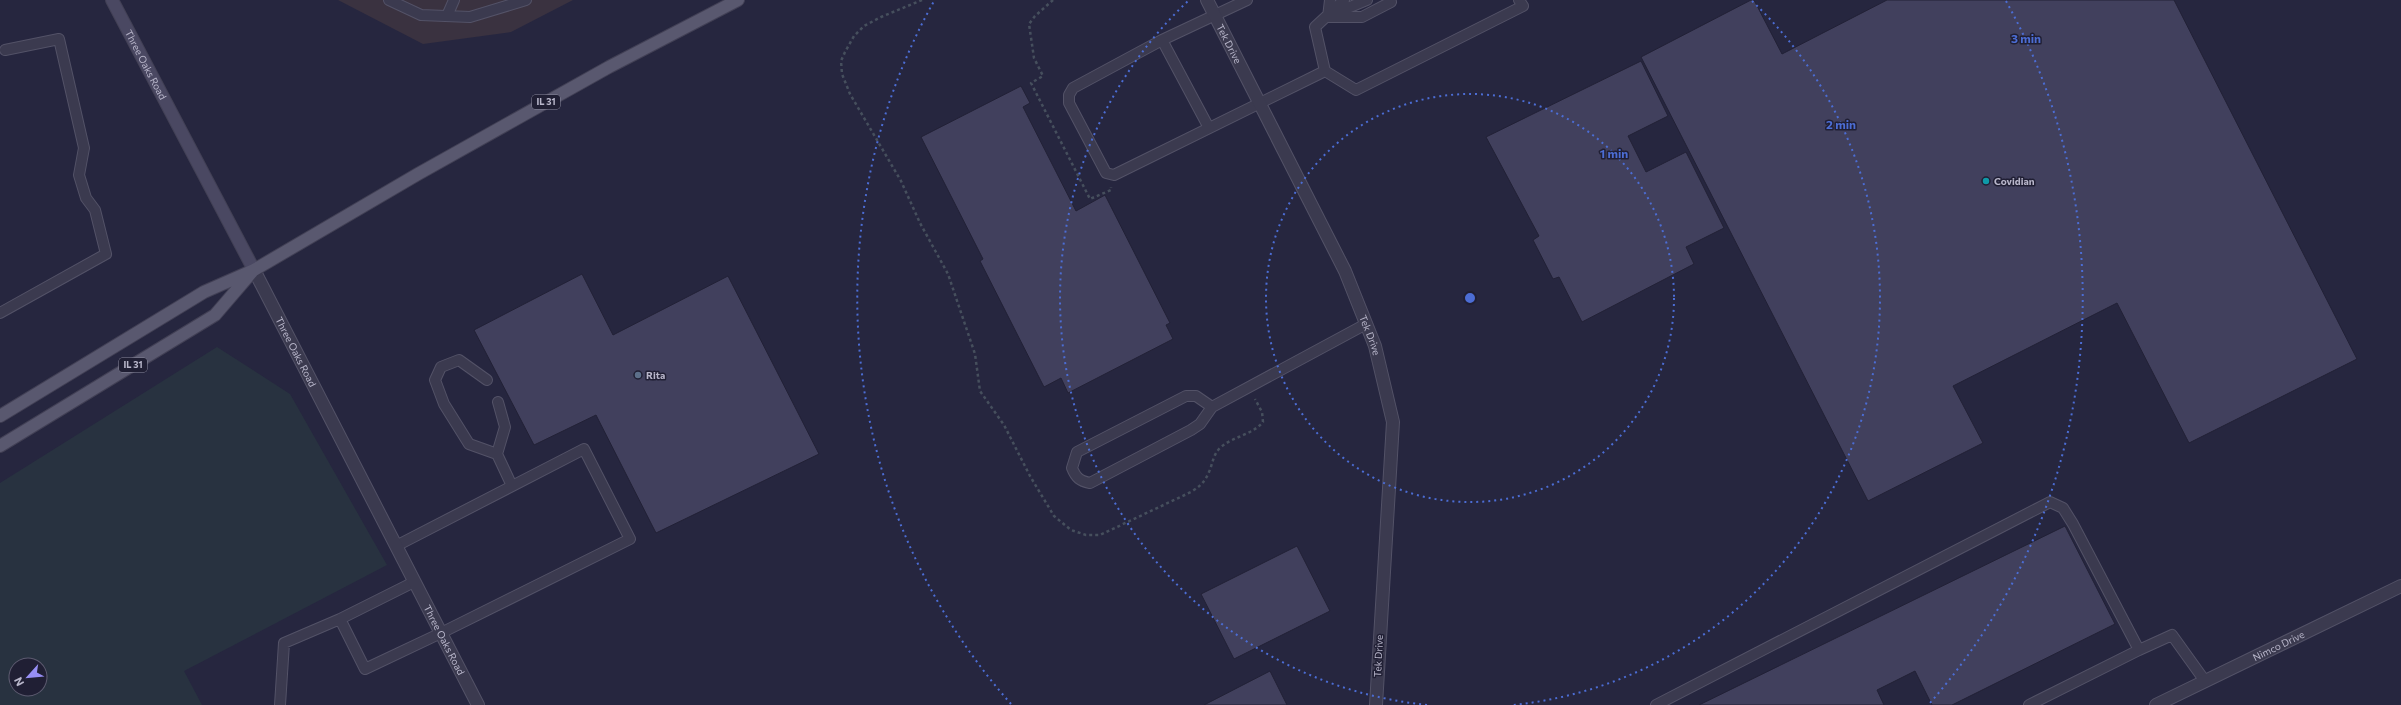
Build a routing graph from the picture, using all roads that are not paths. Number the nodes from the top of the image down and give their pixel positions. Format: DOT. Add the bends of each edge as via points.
graph roads {
  1 [pos="112,0"];
  2 [pos="389,0"];
  3 [pos="454,0"];
  4 [pos="526,0"];
  5 [pos="738,0"];
  6 [pos="1207,0"];
  7 [pos="1247,0"];
  8 [pos="1330,0"];
  9 [pos="1336,0"];
  10 [pos="1344,0"];
  11 [pos="1367,0"];
  12 [pos="1519,0"];
  13 [pos="1390,2"];
  14 [pos="405,3"];
  15 [pos="508,3"];
  16 [pos="1214,14"];
  17 [pos="447,16"];
  18 [pos="1328,17"];
  19 [pos="1162,40"];
  20 [pos="6,50"];
  21 [pos="1325,71"];
  22 [pos="1260,103"];
  23 [pos="1209,128"];
  24 [pos="254,270"];
  25 [pos="0,313"];
  26 [pos="1366,324"];
  27 [pos="487,380"];
  28 [pos="498,402"];
  29 [pos="1212,407"];
  30 [pos="0,416"];
  31 [pos="0,446"];
  32 [pos="496,454"];
  33 [pos="512,486"];
  34 [pos="396,546"];
  35 [pos="414,582"];
  36 [pos="2400,589"];
  37 [pos="340,619"];
  38 [pos="441,633"];
  39 [pos="2139,650"];
  40 [pos="2205,681"];
  41 [pos="280,705"];
  42 [pos="478,705"];
  43 [pos="1376,705"];
  44 [pos="1656,705"];
  45 [pos="2029,705"];
  46 [pos="2156,705"];
  1 -- 24 [label="street, Three Oaks Road"];
  2 -- 14 [label="lane"];
  3 -- 17 [label="lane"];
  4 -- 15 [label="lane"];
  5 -- 24 [label="main road, IL 31" via="609,67"];
  6 -- 16 [label="street, Tek Drive"];
  7 -- 16 [label="lane"];
  8 -- 18 [label="lane"];
  9 -- 18 [label="lane"];
  10 -- 18 [label="lane"];
  11 -- 18 [label="lane"];
  12 -- 21 [label="lane" via="1523,6 1356,90"];
  13 -- 18 [label="lane" via="1362,17"];
  14 -- 17 [label="lane" via="421,15"];
  15 -- 17 [label="lane" via="470,17"];
  16 -- 19 [label="lane"];
  16 -- 22 [label="street, Tek Drive"];
  18 -- 21 [label="lane" via="1315,27"];
  19 -- 23 [label="lane"];
  19 -- 23 [label="lane" via="1073,88 1069,95 1069,102 1106,173 1114,175"];
  20 -- 25 [label="lane" via="58,39 84,148 79,175 86,198 95,210 106,254"];
  21 -- 22 [label="lane"];
  22 -- 23 [label="lane"];
  22 -- 26 [label="street, Tek Drive" via="1345,270"];
  24 -- 30 [label="main road, IL 31" via="204,292"];
  24 -- 31 [label="main road, IL 31" via="215,315"];
  24 -- 34 [label="street, Three Oaks Road"];
  26 -- 29 [label="lane"];
  26 -- 43 [label="street, Tek Drive" via="1375,346 1393,422"];
  27 -- 32 [label="lane" via="459,360 441,367 435,380 444,404 469,444"];
  28 -- 32 [label="lane" via="505,428"];
  29 -- 29 [label="lane" via="1195,427 1090,483 1075,477 1072,468 1077,452 1186,396 1196,396"];
  32 -- 33 [label="lane"];
  33 -- 34 [label="lane"];
  33 -- 38 [label="lane" via="584,449 630,539"];
  34 -- 35 [label="street, Three Oaks Road"];
  35 -- 37 [label="lane"];
  35 -- 38 [label="street, Three Oaks Road"];
  36 -- 40 [label="street, Nimco Drive"];
  37 -- 38 [label="lane" via="365,669"];
  37 -- 41 [label="lane" via="284,643"];
  38 -- 42 [label="street, Three Oaks Road"];
  39 -- 40 [label="lane" via="2172,635"];
  39 -- 44 [label="lane" via="2074,524 2063,508 2050,502"];
  39 -- 45 [label="lane"];
  40 -- 46 [label="street, Nimco Drive"];
}
